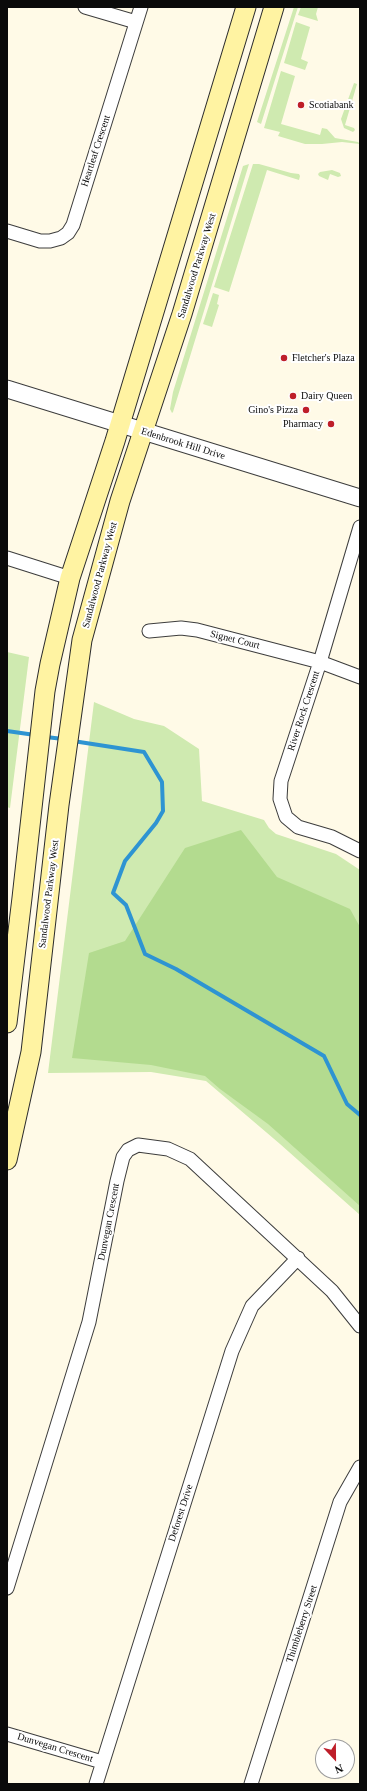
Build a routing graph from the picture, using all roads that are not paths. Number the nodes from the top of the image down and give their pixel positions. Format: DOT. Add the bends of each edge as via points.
graph roads {
  1 [pos="85,7"];
  2 [pos="141,7"];
  3 [pos="246,7"];
  4 [pos="274,7"];
  5 [pos="136,22"];
  6 [pos="7,231"];
  7 [pos="7,389"];
  8 [pos="120,424"];
  9 [pos="142,431"];
  10 [pos="360,498"];
  11 [pos="360,527"];
  12 [pos="7,558"];
  13 [pos="70,578"];
  14 [pos="149,630"];
  15 [pos="320,662"];
  16 [pos="360,677"];
  17 [pos="360,851"];
  18 [pos="7,1023"];
  19 [pos="7,1160"];
  20 [pos="298,1258"];
  21 [pos="360,1326"];
  22 [pos="360,1467"];
  23 [pos="7,1588"];
  24 [pos="7,1734"];
  25 [pos="102,1762"];
  26 [pos="96,1784"];
  27 [pos="251,1784"];
  1 -- 5 [label="street"];
  2 -- 5 [label="street, Heartleaf Crescent"];
  3 -- 8 [label="main road"];
  4 -- 9 [label="main road, Sandalwood Parkway West" via="182,314"];
  5 -- 6 [label="street, Heartleaf Crescent" via="70,229 61,238 40,241"];
  7 -- 8 [label="street, Edenbrook Hill Drive"];
  8 -- 9 [label="street, Edenbrook Hill Drive"];
  8 -- 13 [label="main road"];
  9 -- 10 [label="street, Edenbrook Hill Drive"];
  9 -- 19 [label="main road, Sandalwood Parkway West" via="82,640 59,805 31,1052"];
  11 -- 15 [label="street, River Rock Crescent"];
  12 -- 13 [label="street"];
  13 -- 18 [label="main road" via="45,692"];
  14 -- 15 [label="street, Signet Court" via="197,630"];
  15 -- 16 [label="street, Signet Court"];
  15 -- 17 [label="street, River Rock Crescent" via="282,781 280,799 286,817 298,827 332,837"];
  20 -- 21 [label="street, Dunvegan Crescent" via="332,1291"];
  20 -- 23 [label="street, Dunvegan Crescent" via="190,1159 168,1149 138,1145 128,1150 123,1157 117,1181 89,1322"];
  20 -- 25 [label="street, Deforest Drive" via="252,1306 232,1351"];
  22 -- 27 [label="street, Thimbleberry Street" via="340,1502"];
  24 -- 25 [label="street, Dunvegan Crescent"];
  25 -- 26 [label="street, Deforest Drive"];
}
